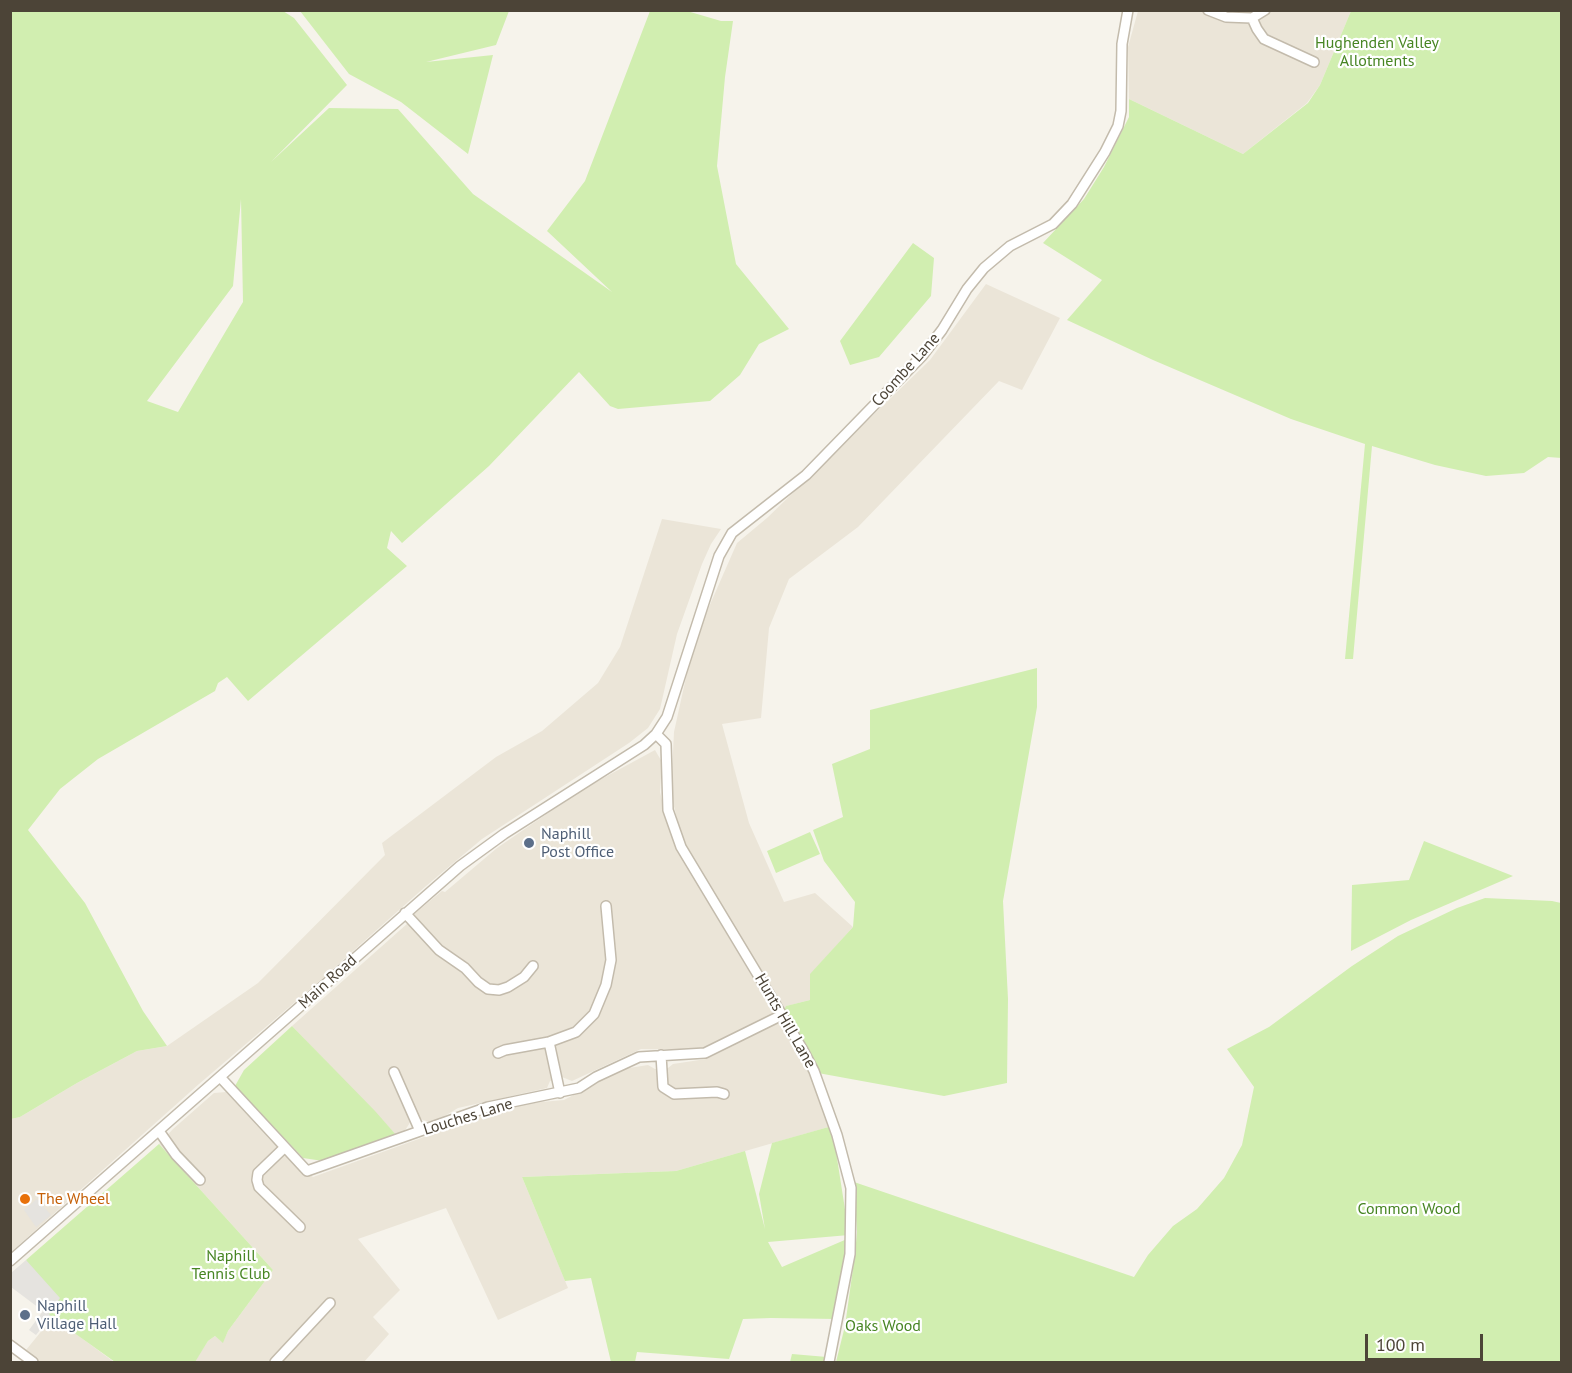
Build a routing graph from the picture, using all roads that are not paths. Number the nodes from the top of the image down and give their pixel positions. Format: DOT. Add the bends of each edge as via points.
graph roads {
  1 [pos="1128,10"];
  2 [pos="1208,10"];
  3 [pos="1265,10"];
  4 [pos="1252,18"];
  5 [pos="1314,62"];
  6 [pos="659,731"];
  7 [pos="606,906"];
  8 [pos="405,913"];
  9 [pos="533,966"];
  10 [pos="782,1015"];
  11 [pos="549,1042"];
  12 [pos="498,1053"];
  13 [pos="661,1056"];
  14 [pos="394,1072"];
  15 [pos="220,1077"];
  16 [pos="560,1093"];
  17 [pos="724,1094"];
  18 [pos="159,1131"];
  19 [pos="420,1131"];
  20 [pos="284,1148"];
  21 [pos="200,1180"];
  22 [pos="300,1227"];
  23 [pos="10,1261"];
  24 [pos="330,1303"];
  25 [pos="10,1345"];
  26 [pos="33,1362"];
  27 [pos="274,1362"];
  28 [pos="829,1362"];
  1 -- 6 [label="street, Coombe Lane" via="1122,44 1118,126 1072,204 1053,224 1010,246 984,268 922,356 806,475 732,533 714,572"];
  2 -- 4 [label="street" via="1226,17"];
  3 -- 4 [label="street"];
  4 -- 5 [label="street" via="1264,39"];
  6 -- 8 [label="street, Main Road" via="644,745 504,834"];
  6 -- 10 [label="street, Hunts Hill Lane" via="666,744 668,810 681,848"];
  7 -- 11 [label="street" via="611,960 594,1014 576,1032"];
  8 -- 9 [label="street" via="439,950 488,989 508,987"];
  8 -- 15 [label="street, Main Road"];
  10 -- 13 [label="street, Louches Lane" via="705,1053"];
  10 -- 28 [label="street, Hunts Hill Lane" via="814,1071 851,1188 850,1254"];
  11 -- 12 [label="street"];
  11 -- 16 [label="street"];
  13 -- 16 [label="street, Louches Lane" via="639,1057 579,1088"];
  13 -- 17 [label="street" via="663,1087 674,1094"];
  14 -- 19 [label="street"];
  15 -- 18 [label="street, Main Road"];
  15 -- 20 [label="street, Louches Lane"];
  16 -- 19 [label="street, Louches Lane" via="488,1107"];
  18 -- 21 [label="street"];
  18 -- 23 [label="street, Main Road"];
  19 -- 20 [label="street, Louches Lane" via="307,1171"];
  20 -- 22 [label="street" via="258,1173 257,1180 259,1187"];
  24 -- 27 [label="street"];
  25 -- 26 [label="street"];
}
